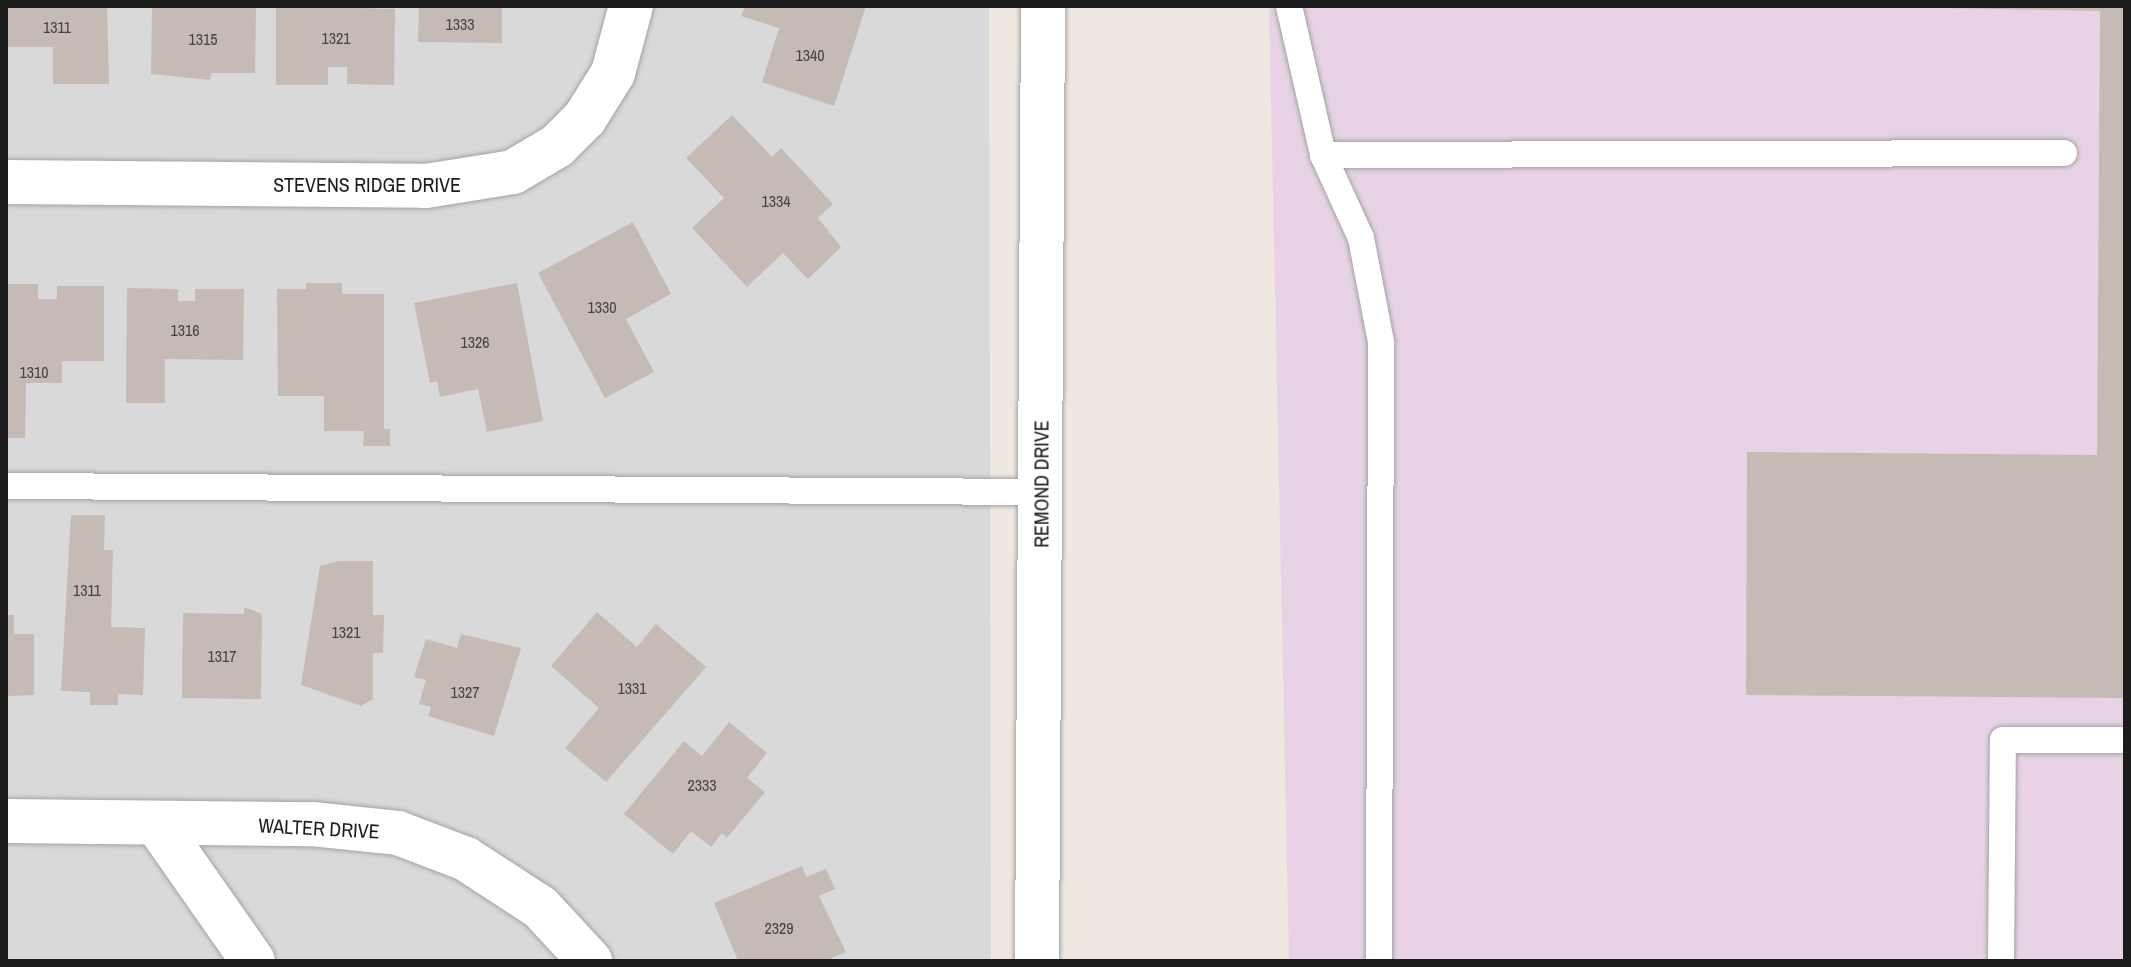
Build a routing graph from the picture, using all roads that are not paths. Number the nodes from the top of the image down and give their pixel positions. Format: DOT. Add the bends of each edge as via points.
graph roads {
  1 [pos="631,6"];
  2 [pos="1043,6"];
  3 [pos="1289,6"];
  4 [pos="2064,153"];
  5 [pos="1323,155"];
  6 [pos="6,182"];
  7 [pos="6,486"];
  8 [pos="1041,492"];
  9 [pos="2125,740"];
  10 [pos="6,821"];
  11 [pos="157,824"];
  12 [pos="253,961"];
  13 [pos="590,961"];
  14 [pos="1037,961"];
  15 [pos="1379,961"];
  16 [pos="2001,961"];
  1 -- 6 [label="street, STEVENS RIDGE DRIVE" via="613,73 585,118 557,146 513,172 426,186"];
  2 -- 8 [label="street, REMOND DRIVE"];
  3 -- 5 [label="lane"];
  4 -- 5 [label="lane"];
  5 -- 15 [label="lane" via="1361,238 1381,342"];
  7 -- 8 [label="lane"];
  8 -- 14 [label="street, REMOND DRIVE"];
  9 -- 16 [label="lane" via="2003,740"];
  10 -- 11 [label="street, WALTER DRIVE"];
  11 -- 12 [label="street"];
  11 -- 13 [label="street, WALTER DRIVE" via="312,824 398,833 466,859 540,907"];
}
